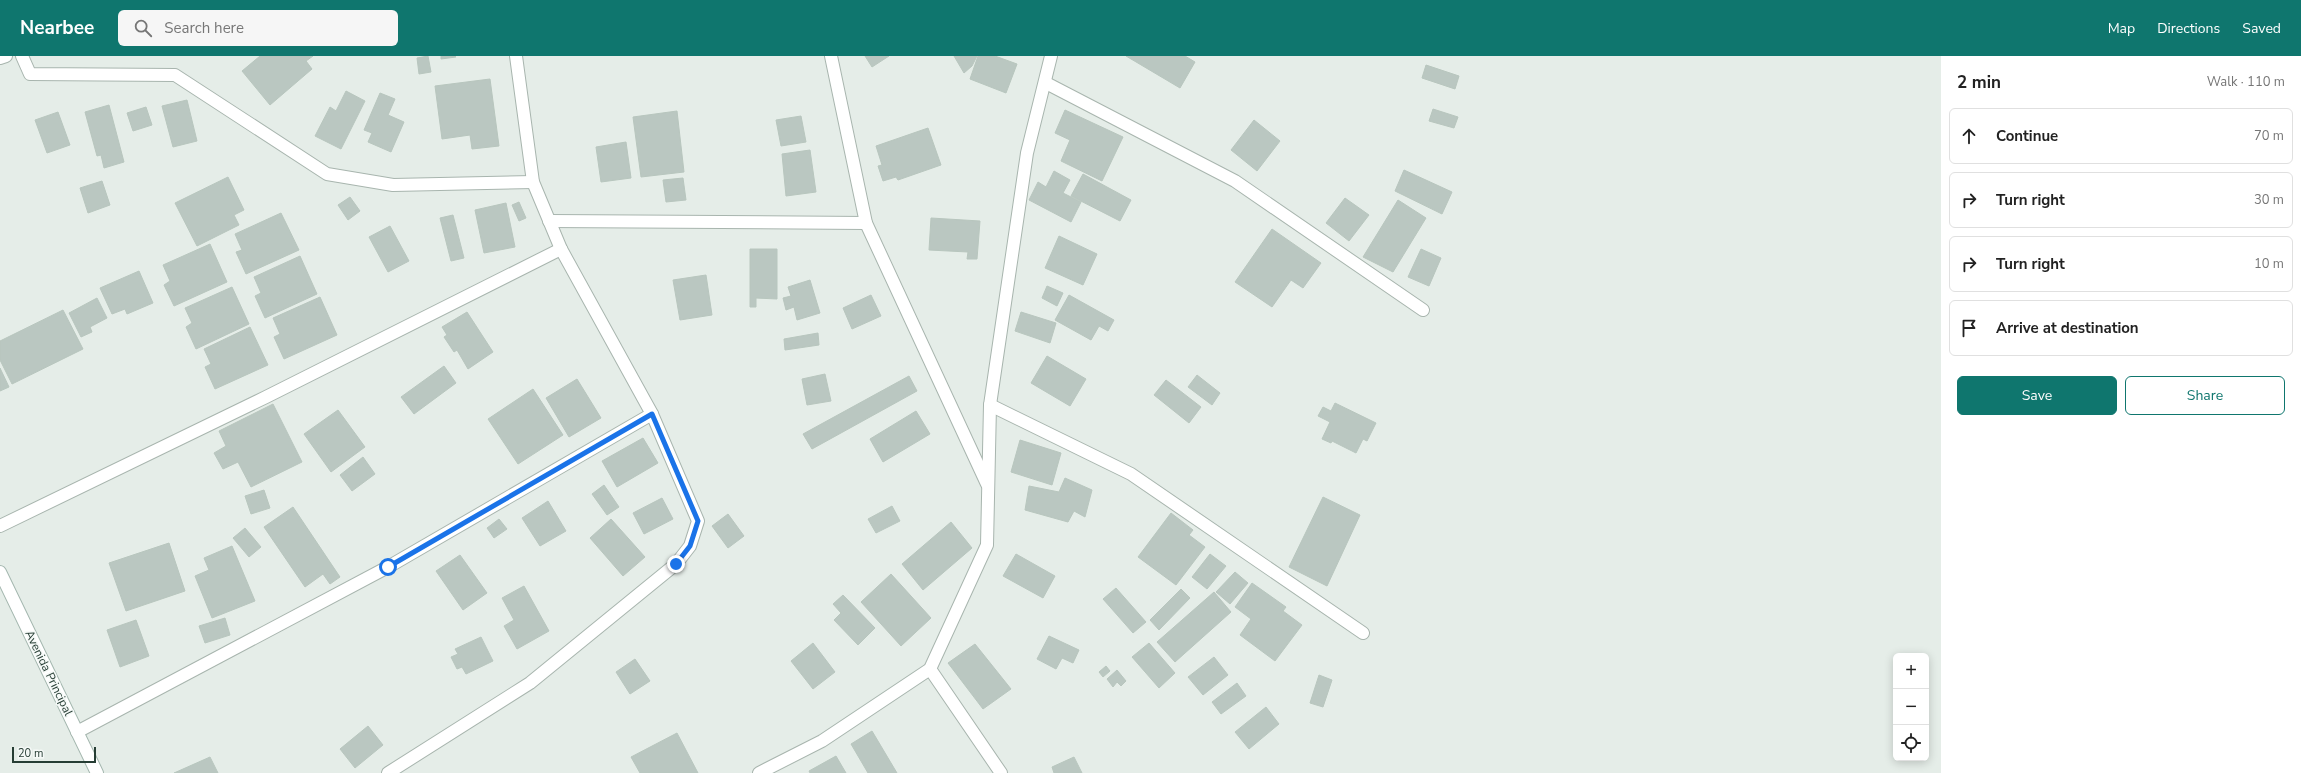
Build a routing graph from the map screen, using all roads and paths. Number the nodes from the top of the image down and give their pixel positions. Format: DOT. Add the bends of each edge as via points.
graph roads {
  1 [pos="6,56"];
  2 [pos="22,56"];
  3 [pos="516,56"];
  4 [pos="831,56"];
  5 [pos="1051,56"];
  6 [pos="0,58"];
  7 [pos="1046,83"];
  8 [pos="533,182"];
  9 [pos="549,221"];
  10 [pos="866,223"];
  11 [pos="561,249"];
  12 [pos="1423,310"];
  13 [pos="990,405"];
  14 [pos="652,414"];
  15 [pos="988,487"];
  16 [pos="0,526"];
  17 [pos="0,572"];
  18 [pos="1363,632"];
  19 [pos="930,669"];
  20 [pos="78,732"];
  21 [pos="97,773"];
  22 [pos="388,773"];
  23 [pos="759,773"];
  24 [pos="1001,773"];
  1 -- 6 [label="street"];
  2 -- 8 [label="street" via="30,74 175,75 327,174 393,185"];
  3 -- 8 [label="street"];
  4 -- 10 [label="street"];
  5 -- 7 [label="street"];
  7 -- 12 [label="street" via="1235,181"];
  7 -- 13 [label="street" via="1027,153"];
  8 -- 9 [label="street"];
  9 -- 10 [label="street"];
  9 -- 11 [label="street"];
  10 -- 15 [label="street"];
  11 -- 14 [label="street"];
  11 -- 16 [label="street" via="266,397"];
  13 -- 15 [label="street"];
  13 -- 18 [label="street" via="1131,474"];
  14 -- 20 [label="street" via="388,567"];
  14 -- 22 [label="street" via="698,521 690,546 676,564 530,684"];
  15 -- 19 [label="street" via="987,545"];
  17 -- 20 [label="street, Avenida Principal"];
  19 -- 23 [label="street" via="822,741"];
  19 -- 24 [label="street"];
  20 -- 21 [label="street, Avenida Principal"];
}
